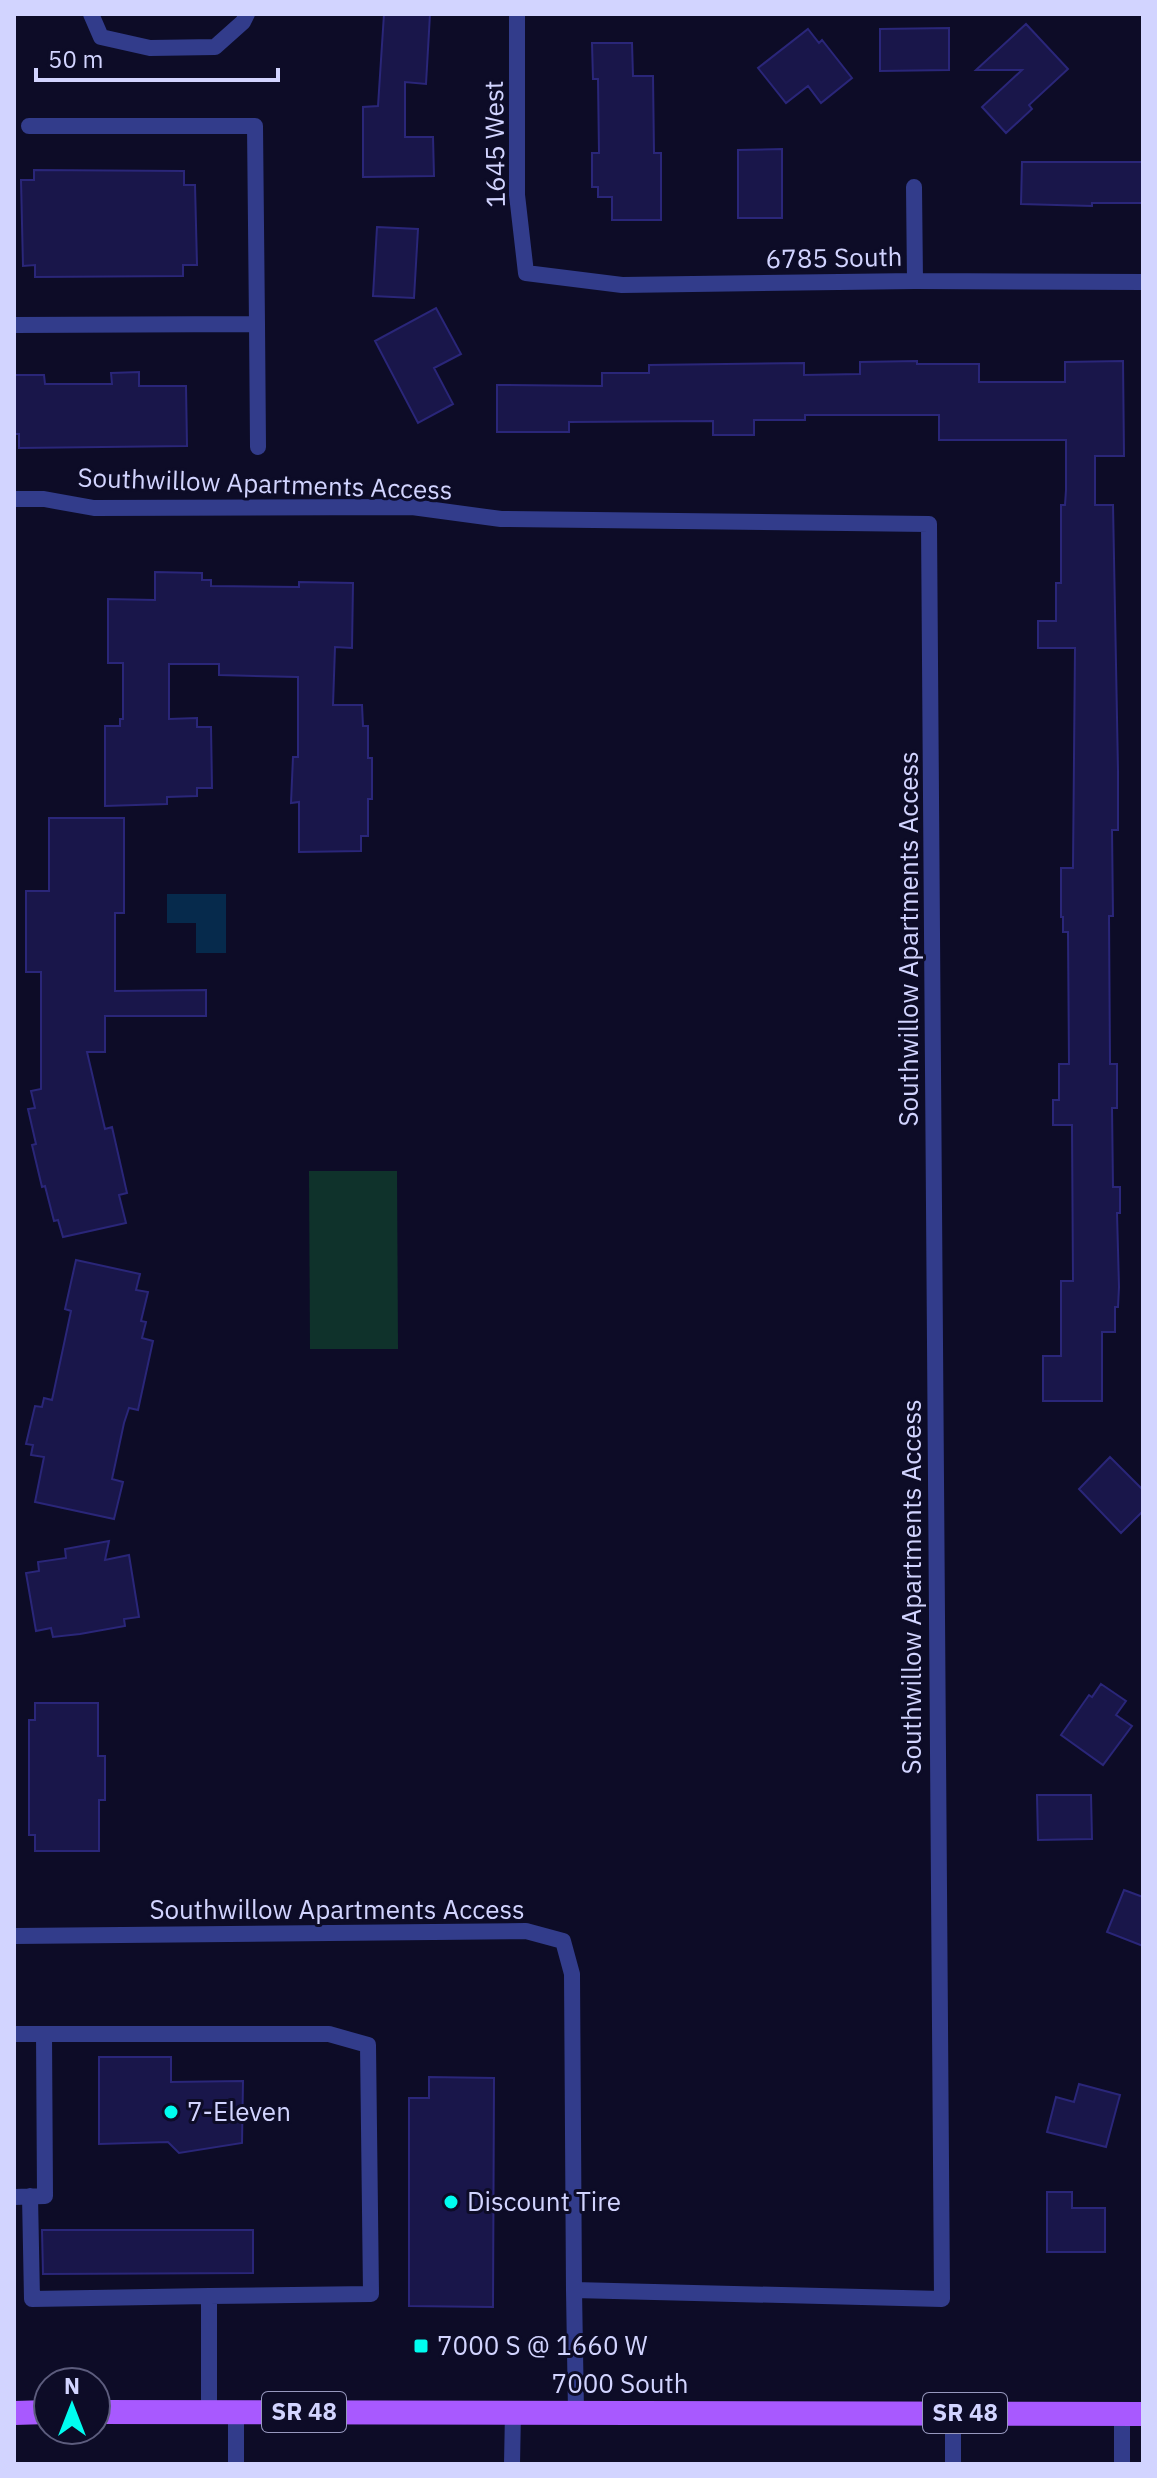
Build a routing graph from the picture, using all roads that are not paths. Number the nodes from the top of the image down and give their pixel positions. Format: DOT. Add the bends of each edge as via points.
graph roads {
  1 [pos="91,14"];
  2 [pos="247,14"];
  3 [pos="517,14"];
  4 [pos="29,126"];
  5 [pos="914,187"];
  6 [pos="526,273"];
  7 [pos="915,281"];
  8 [pos="1143,282"];
  9 [pos="257,324"];
  10 [pos="14,325"];
  11 [pos="258,447"];
  12 [pos="14,499"];
  13 [pos="14,1936"];
  14 [pos="14,2034"];
  15 [pos="44,2034"];
  16 [pos="22,2196"];
  17 [pos="574,2290"];
  18 [pos="209,2296"];
  19 [pos="112,2412"];
  20 [pos="209,2412"];
  21 [pos="236,2412"];
  22 [pos="513,2412"];
  23 [pos="576,2412"];
  24 [pos="953,2413"];
  25 [pos="1133,2414"];
  26 [pos="236,2464"];
  27 [pos="512,2464"];
  28 [pos="953,2464"];
  29 [pos="1122,2464"];
  1 -- 2 [label="street" via="101,37 150,48 215,47"];
  3 -- 6 [label="street, 1645 West" via="517,195"];
  4 -- 9 [label="street" via="255,126"];
  5 -- 7 [label="street"];
  6 -- 7 [label="street, 6785 South" via="622,285"];
  7 -- 8 [label="street, 6785 South"];
  9 -- 10 [label="street"];
  9 -- 11 [label="street"];
  12 -- 17 [label="street, Southwillow Apartments Access" via="94,508 412,507 501,519 929,524 942,2299"];
  13 -- 17 [label="street, Southwillow Apartments Access" via="526,1931 563,1941 572,1974"];
  14 -- 15 [label="street"];
  15 -- 16 [label="street" via="45,2196"];
  15 -- 18 [label="street" via="329,2034 368,2045 371,2294"];
  16 -- 18 [label="street" via="32,2299"];
  17 -- 23 [label="street"];
  18 -- 20 [label="street"];
  19 -- 20 [label="main road, 7000 South / SR 48"];
  20 -- 21 [label="main road, 7000 South / SR 48"];
  21 -- 22 [label="main road, 7000 South / SR 48"];
  21 -- 26 [label="street"];
  22 -- 23 [label="main road, 7000 South / SR 48"];
  22 -- 27 [label="street"];
  23 -- 24 [label="main road, 7000 South / SR 48"];
  24 -- 25 [label="main road, 7000 South / SR 48"];
  24 -- 28 [label="street"];
  25 -- 29 [label="street"];
}
